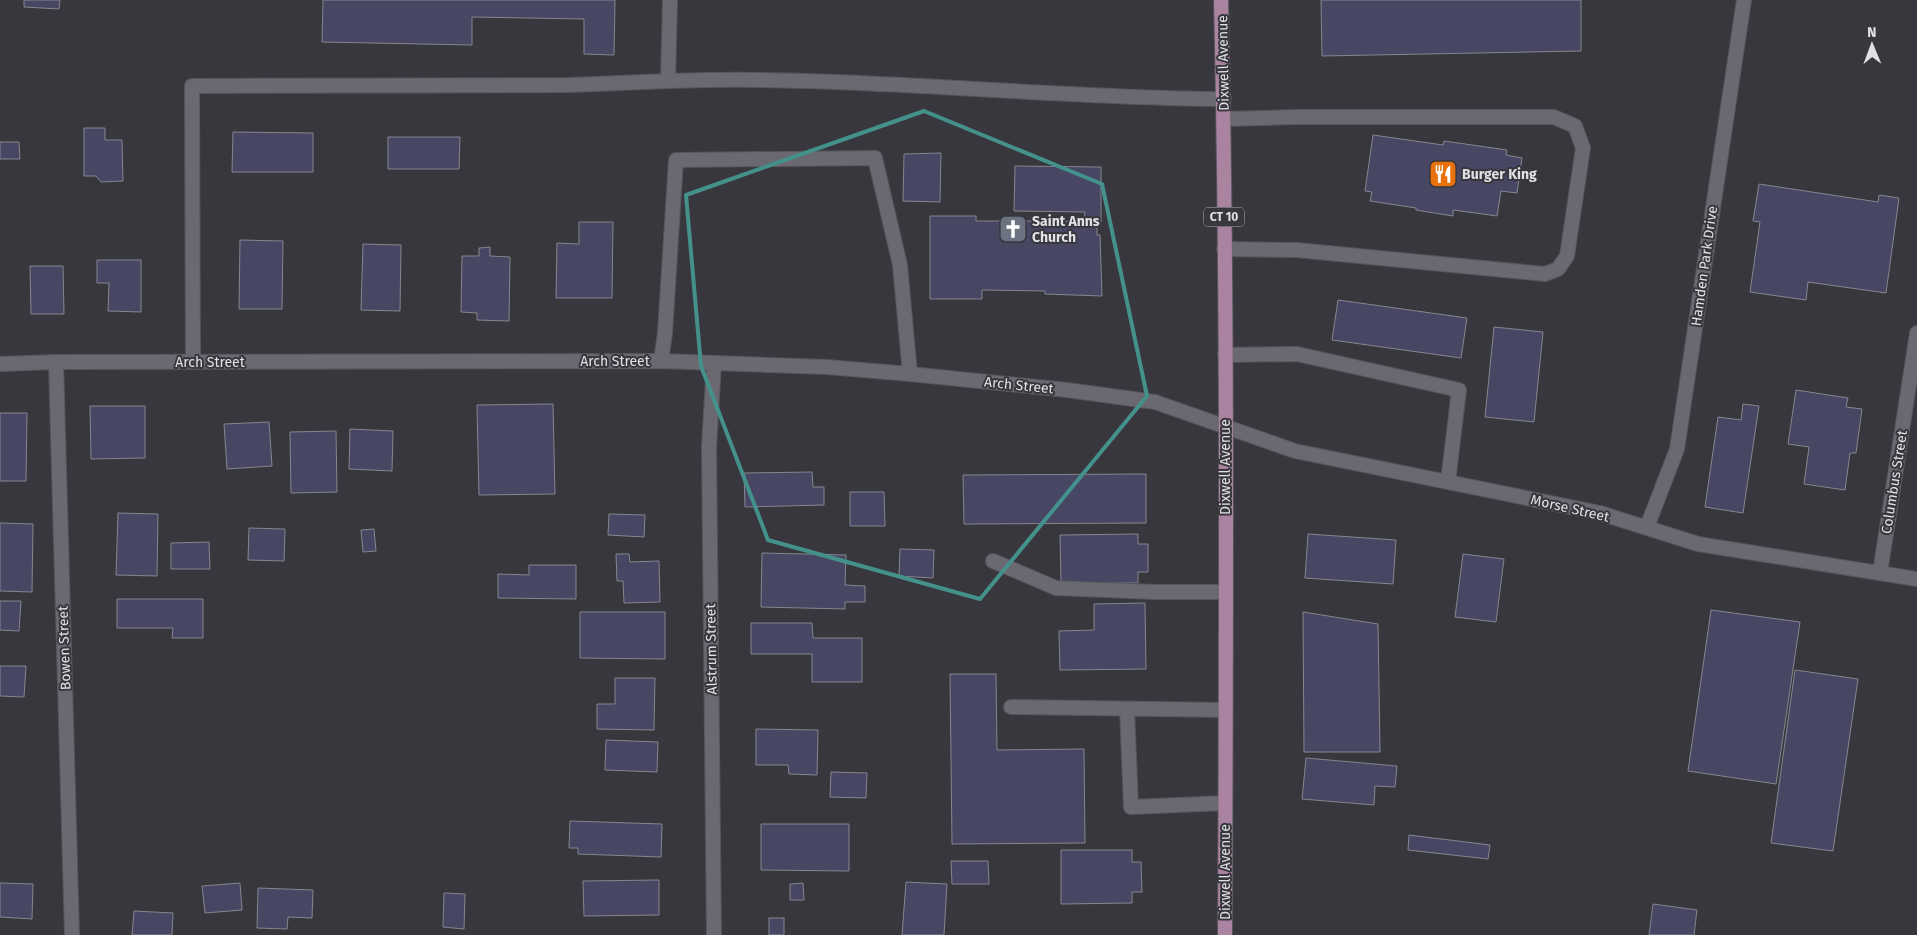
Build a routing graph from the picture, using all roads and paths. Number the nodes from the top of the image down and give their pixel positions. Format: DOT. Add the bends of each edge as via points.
graph roads {
  1 [pos="670,0"];
  2 [pos="1221,0"];
  3 [pos="1744,0"];
  4 [pos="668,81"];
  5 [pos="1224,99"];
  6 [pos="1224,118"];
  7 [pos="1224,249"];
  8 [pos="1917,333"];
  9 [pos="1225,355"];
  10 [pos="661,361"];
  11 [pos="56,362"];
  12 [pos="193,362"];
  13 [pos="714,363"];
  14 [pos="0,364"];
  15 [pos="910,374"];
  16 [pos="1225,425"];
  17 [pos="1448,482"];
  18 [pos="1647,527"];
  19 [pos="993,561"];
  20 [pos="1880,573"];
  21 [pos="1917,579"];
  22 [pos="1225,592"];
  23 [pos="1012,707"];
  24 [pos="1127,709"];
  25 [pos="1225,710"];
  26 [pos="1225,804"];
  27 [pos="72,935"];
  28 [pos="714,935"];
  29 [pos="1225,935"];
  1 -- 4 [label="main road"];
  2 -- 5 [label="main road, Dixwell Avenue / CT 10"];
  3 -- 18 [label="main road, Hamden Park Drive" via="1677,449"];
  4 -- 5 [label="main road" via="842,82"];
  4 -- 12 [label="main road" via="560,85 192,86"];
  5 -- 6 [label="main road, Dixwell Avenue / CT 10"];
  6 -- 7 [label="main road, Dixwell Avenue / CT 10"];
  6 -- 7 [label="main road" via="1554,117 1575,126 1583,148 1567,256 1558,270 1545,274 1297,250"];
  7 -- 9 [label="main road, Dixwell Avenue / CT 10"];
  8 -- 20 [label="main road, Columbus Street"];
  9 -- 16 [label="main road, Dixwell Avenue / CT 10"];
  9 -- 17 [label="main road" via="1297,354 1459,390"];
  10 -- 12 [label="main road, Arch Street"];
  10 -- 13 [label="main road, Arch Street"];
  10 -- 15 [label="main road" via="676,160 875,158 900,265"];
  11 -- 12 [label="main road, Arch Street"];
  11 -- 14 [label="main road, Arch Street"];
  11 -- 27 [label="main road, Bowen Street"];
  13 -- 15 [label="main road, Arch Street"];
  13 -- 28 [label="main road, Alstrum Street" via="709,447"];
  15 -- 16 [label="main road, Arch Street" via="1155,402"];
  16 -- 17 [label="main road, Morse Street" via="1295,451"];
  16 -- 22 [label="main road, Dixwell Avenue"];
  17 -- 18 [label="main road, Morse Street" via="1600,513"];
  18 -- 20 [label="main road, Morse Street" via="1698,544"];
  19 -- 22 [label="main road" via="1056,588"];
  20 -- 21 [label="main road, Morse Street"];
  22 -- 25 [label="main road, Dixwell Avenue"];
  23 -- 24 [label="main road"];
  24 -- 25 [label="main road"];
  24 -- 26 [label="main road" via="1131,807"];
  25 -- 26 [label="main road, Dixwell Avenue"];
  26 -- 29 [label="main road, Dixwell Avenue"];
}
